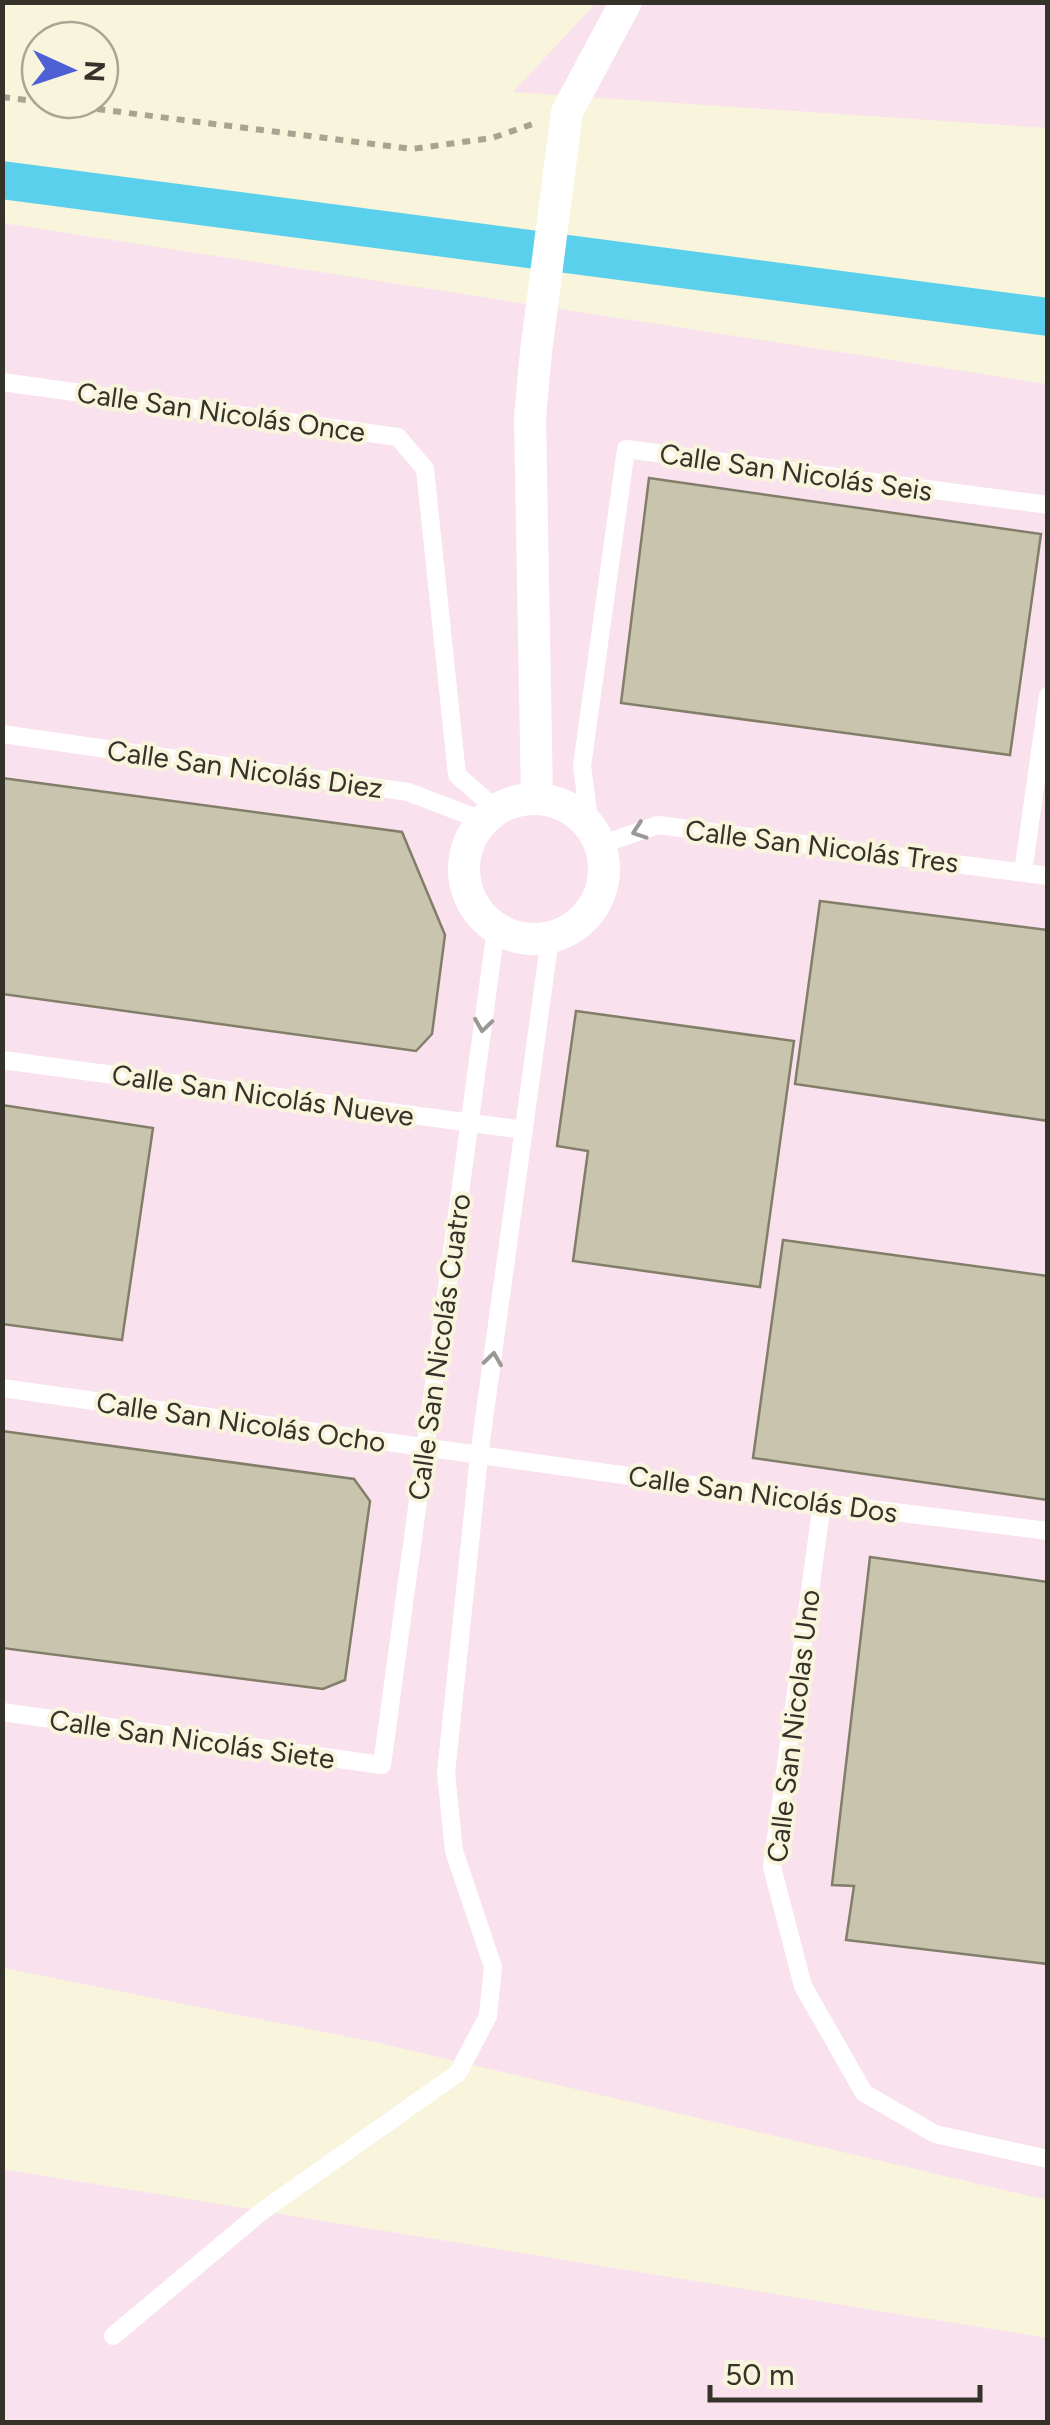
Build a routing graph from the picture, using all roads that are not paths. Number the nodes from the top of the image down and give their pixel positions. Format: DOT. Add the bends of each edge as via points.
graph roads {
  1 [pos="626,2"];
  2 [pos="2,382"];
  3 [pos="1048,505"];
  4 [pos="1048,696"];
  5 [pos="2,734"];
  6 [pos="537,799"];
  7 [pos="490,816"];
  8 [pos="595,836"];
  9 [pos="1023,872"];
  10 [pos="1048,876"];
  11 [pos="496,928"];
  12 [pos="550,938"];
  13 [pos="2,1060"];
  14 [pos="470,1123"];
  15 [pos="524,1130"];
  16 [pos="2,1388"];
  17 [pos="425,1448"];
  18 [pos="480,1456"];
  19 [pos="822,1503"];
  20 [pos="1048,1531"];
  21 [pos="2,1712"];
  22 [pos="382,1765"];
  23 [pos="1048,2160"];
  24 [pos="113,2336"];
  1 -- 6 [label="street" via="567,112 536,352 530,416"];
  2 -- 7 [label="lane, Calle San Nicolás Once" via="398,437 424,469 457,775"];
  3 -- 8 [label="lane, Calle San Nicolás Seis" via="626,449 582,766"];
  4 -- 9 [label="lane"];
  5 -- 7 [label="lane, Calle San Nicolás Diez" via="408,792"];
  6 -- 7 [label="street" via="516,801"];
  6 -- 8 [label="street" via="576,812"];
  7 -- 11 [label="street" via="472,837 465,878 470,898"];
  9 -- 8 [label="lane, Calle San Nicolás Tres, one-way" via="658,825"];
  8 -- 12 [label="street" via="604,869 601,892 590,913"];
  9 -- 10 [label="lane, Calle San Nicolás Tres"];
  11 -- 12 [label="street" via="531,940"];
  11 -- 14 [label="lane, Calle San Nicolás Cuatro, one-way"];
  12 -- 15 [label="lane, Calle San Nicolás Cuatro"];
  13 -- 14 [label="lane, Calle San Nicolás Nueve"];
  14 -- 15 [label="lane, Calle San Nicolás Nueve"];
  14 -- 17 [label="lane, Calle San Nicolás Cuatro"];
  18 -- 15 [label="lane, Calle San Nicolás Cuatro, one-way"];
  16 -- 17 [label="lane, Calle San Nicolás Ocho"];
  17 -- 18 [label="lane, Calle San Nicolás Ocho"];
  17 -- 22 [label="lane, Calle San Nicolás Cuatro"];
  18 -- 19 [label="lane, Calle San Nicolás Dos"];
  18 -- 24 [label="lane, Calle San Nicolás Cuatro" via="446,1772 454,1852 493,1967 488,2016 458,2073 261,2212"];
  19 -- 20 [label="lane, Calle San Nicolás Dos"];
  19 -- 23 [label="lane, Calle San Nicolas Uno" via="772,1867 803,1986 864,2094 936,2134"];
  21 -- 22 [label="lane, Calle San Nicolás Siete"];
}
